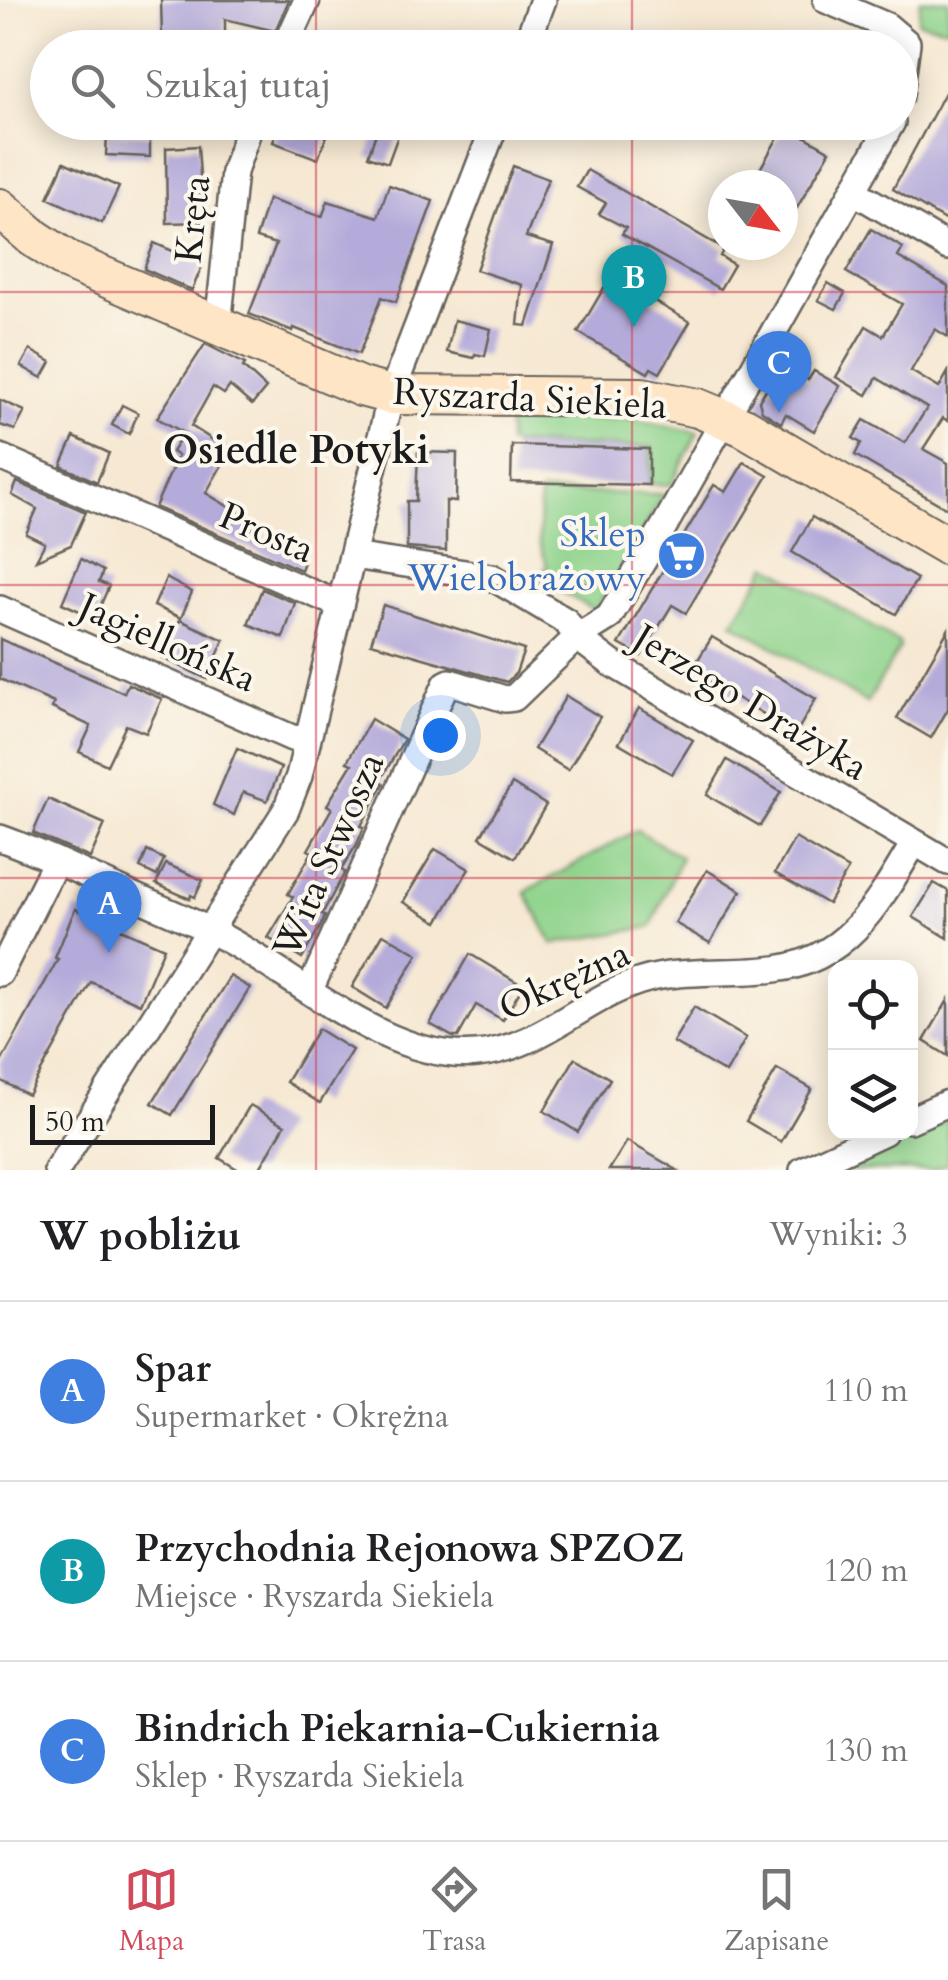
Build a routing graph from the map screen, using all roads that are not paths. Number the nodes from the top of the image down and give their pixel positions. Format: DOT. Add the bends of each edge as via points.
graph roads {
  1 [pos="307,0"];
  2 [pos="543,0"];
  3 [pos="826,0"];
  4 [pos="294,30"];
  5 [pos="532,30"];
  6 [pos="891,30"];
  7 [pos="245,140"];
  8 [pos="489,140"];
  9 [pos="882,140"];
  10 [pos="853,191"];
  11 [pos="0,208"];
  12 [pos="948,247"];
  13 [pos="218,326"];
  14 [pos="391,394"];
  15 [pos="724,418"];
  16 [pos="0,457"];
  17 [pos="948,546"];
  18 [pos="352,556"];
  19 [pos="340,605"];
  20 [pos="0,609"];
  21 [pos="577,636"];
  22 [pos="307,740"];
  23 [pos="0,838"];
  24 [pos="914,843"];
  25 [pos="56,862"];
  26 [pos="948,862"];
  27 [pos="200,928"];
  28 [pos="0,973"];
  29 [pos="310,990"];
  30 [pos="948,1103"];
  31 [pos="918,1116"];
  32 [pos="867,1140"];
  33 [pos="58,1170"];
  34 [pos="803,1170"];
  1 -- 4 [label="street"];
  2 -- 5 [label="street"];
  3 -- 6 [label="street"];
  7 -- 13 [label="street, Kręta" via="234,172"];
  8 -- 14 [label="street"];
  9 -- 10 [label="street, Wita Stwosza"];
  10 -- 12 [label="street"];
  10 -- 15 [label="street, Wita Stwosza"];
  11 -- 13 [label="street, Ryszarda Siekiela" via="70,262"];
  13 -- 14 [label="street, Ryszarda Siekiela"];
  14 -- 15 [label="street, Ryszarda Siekiela" via="642,397"];
  14 -- 18 [label="street"];
  15 -- 17 [label="street, Ryszarda Siekiela"];
  15 -- 21 [label="street, Wita Stwosza" via="609,616"];
  16 -- 19 [label="street, Prosta"];
  18 -- 19 [label="street"];
  18 -- 21 [label="street, Jerzego Drażyka" via="492,577 566,621"];
  19 -- 22 [label="street"];
  20 -- 22 [label="street, Jagiellońska"];
  21 -- 24 [label="street, Jerzego Drażyka" via="611,664"];
  21 -- 29 [label="street, Wita Stwosza" via="514,698 446,684"];
  22 -- 27 [label="street" via="286,810"];
  23 -- 25 [label="street, Okrężna"];
  24 -- 26 [label="street, Jerzego Drażyka"];
  24 -- 29 [label="street, Okrężna" via="874,909 829,951 776,969 630,984 500,1052 444,1054 406,1045"];
  25 -- 27 [label="street, Okrężna"];
  25 -- 28 [label="street"];
  27 -- 29 [label="street, Okrężna"];
  27 -- 33 [label="street"];
  30 -- 31 [label="street"];
  32 -- 34 [label="street"];
}
